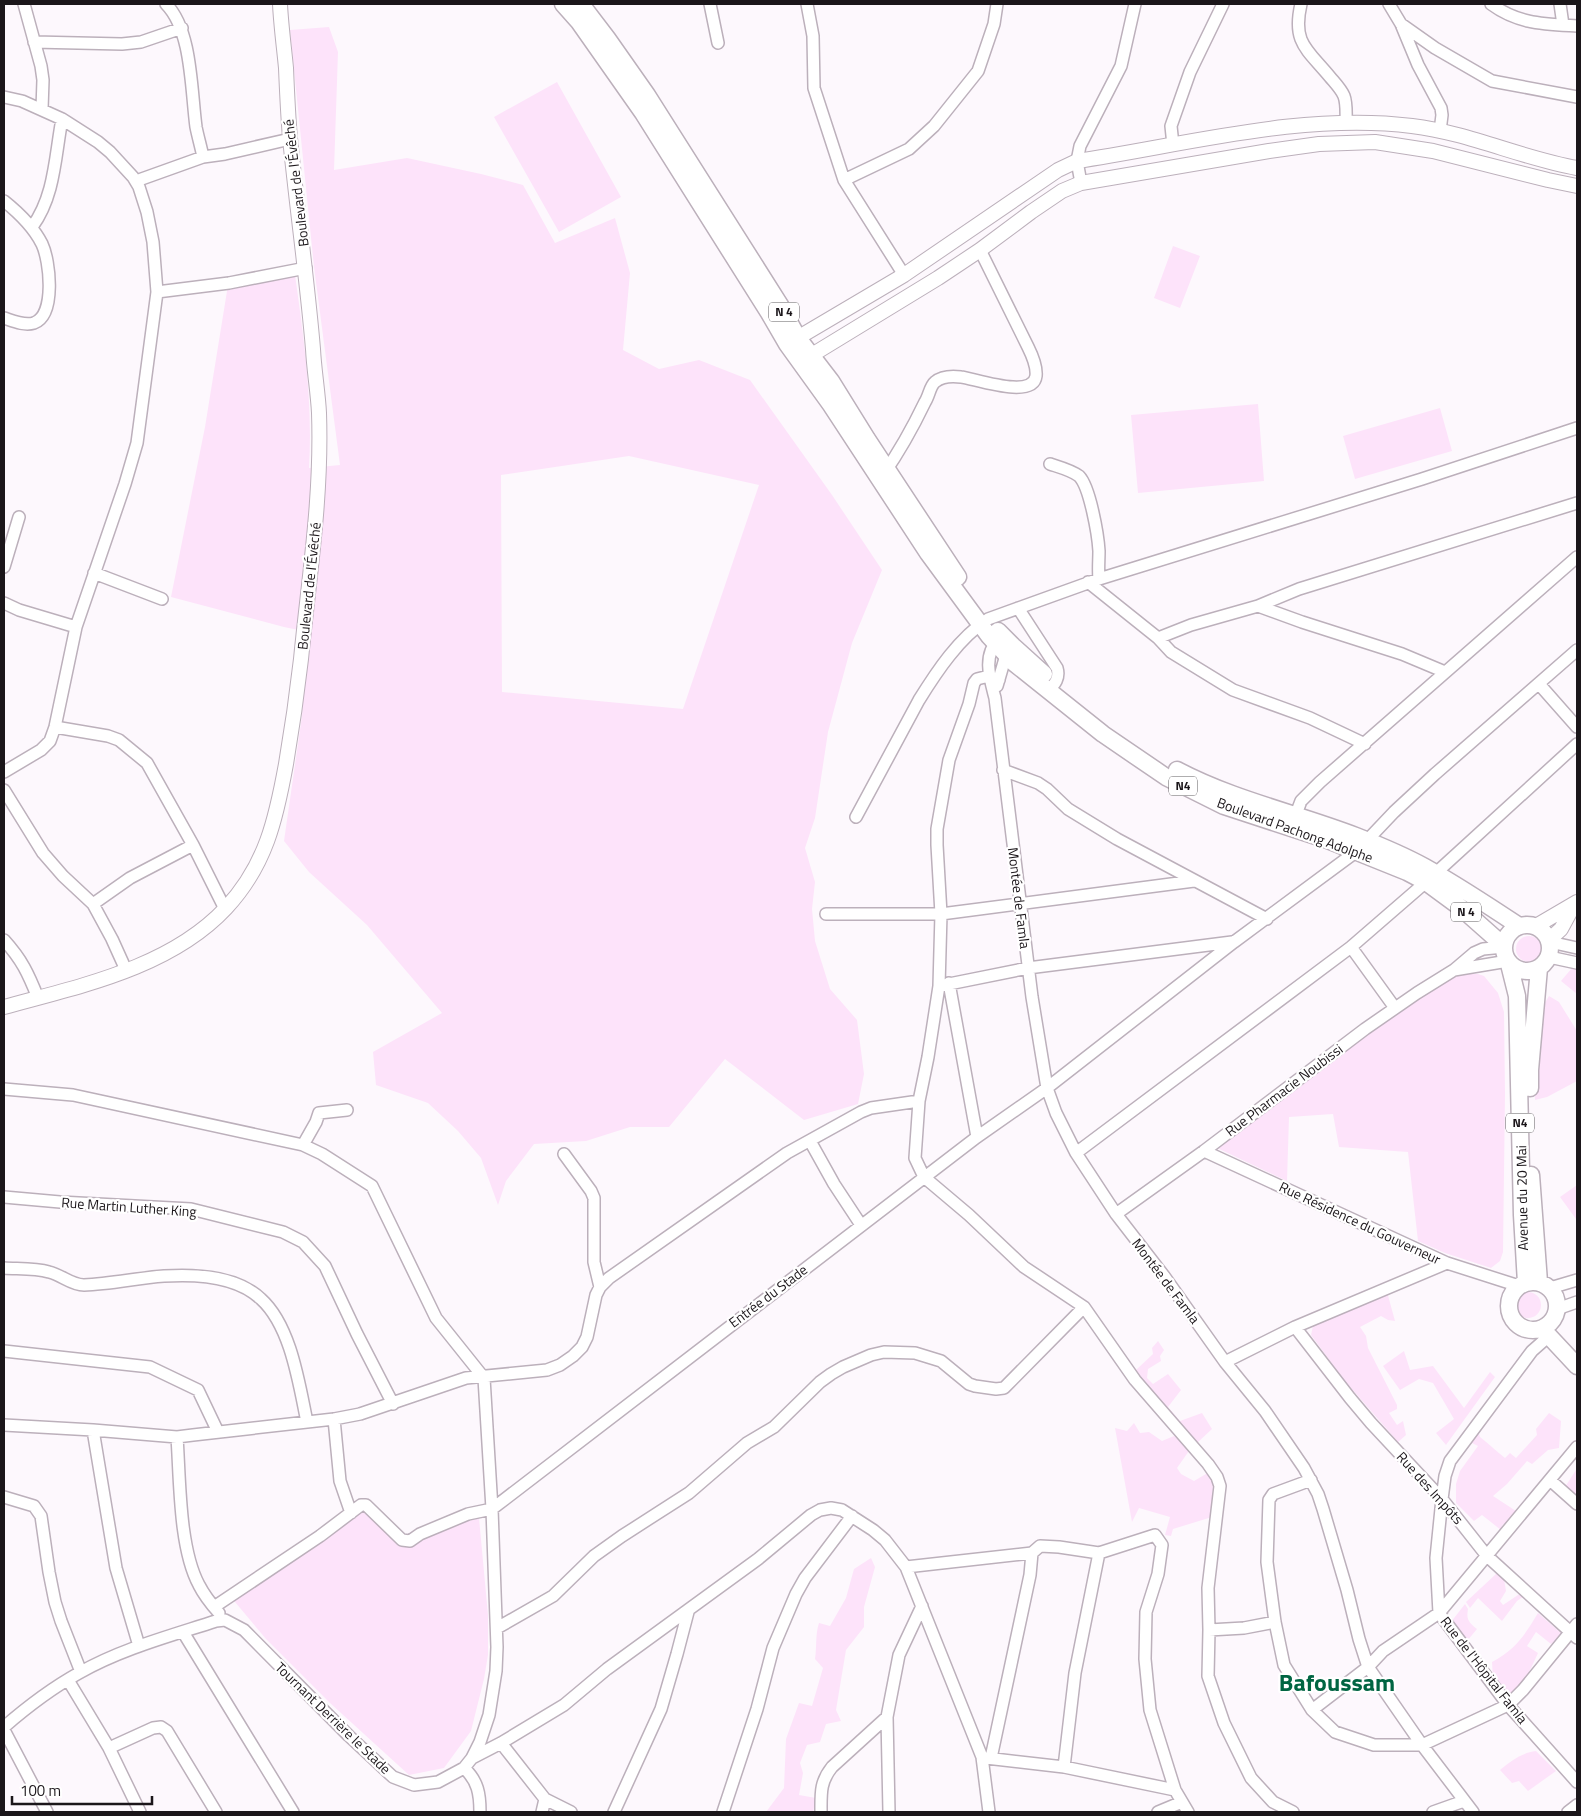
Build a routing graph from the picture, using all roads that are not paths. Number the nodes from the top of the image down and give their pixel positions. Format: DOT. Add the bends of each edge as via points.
graph roads {
  1 [pos="24,4"];
  2 [pos="166,4"];
  3 [pos="280,4"];
  4 [pos="563,4"];
  5 [pos="581,4"];
  6 [pos="710,4"];
  7 [pos="807,4"];
  8 [pos="997,4"];
  9 [pos="1223,4"];
  10 [pos="1301,4"];
  11 [pos="1389,4"];
  12 [pos="1491,4"];
  13 [pos="1560,4"];
  14 [pos="1136,5"];
  15 [pos="1401,24"];
  16 [pos="1563,25"];
  17 [pos="1577,26"];
  18 [pos="182,28"];
  19 [pos="34,42"];
  20 [pos="718,43"];
  21 [pos="4,97"];
  22 [pos="1577,97"];
  23 [pos="42,109"];
  24 [pos="62,119"];
  25 [pos="1346,123"];
  26 [pos="1440,131"];
  27 [pos="290,140"];
  28 [pos="1173,145"];
  29 [pos="203,157"];
  30 [pos="1077,161"];
  31 [pos="1577,168"];
  32 [pos="844,180"];
  33 [pos="136,182"];
  34 [pos="1081,183"];
  35 [pos="1577,186"];
  36 [pos="4,201"];
  37 [pos="32,227"];
  38 [pos="980,250"];
  39 [pos="306,268"];
  40 [pos="904,275"];
  41 [pos="158,292"];
  42 [pos="4,318"];
  43 [pos="792,341"];
  44 [pos="805,359"];
  45 [pos="1577,428"];
  46 [pos="1050,464"];
  47 [pos="883,475"];
  48 [pos="1577,503"];
  49 [pos="19,517"];
  50 [pos="1577,557"];
  51 [pos="4,567"];
  52 [pos="94,573"];
  53 [pos="1093,581"];
  54 [pos="162,599"];
  55 [pos="4,603"];
  56 [pos="1258,606"];
  57 [pos="1018,608"];
  58 [pos="984,622"];
  59 [pos="76,627"];
  60 [pos="1158,638"];
  61 [pos="1004,645"];
  62 [pos="1577,650"];
  63 [pos="1445,672"];
  64 [pos="994,679"];
  65 [pos="1539,684"];
  66 [pos="1052,687"];
  67 [pos="55,727"];
  68 [pos="1577,728"];
  69 [pos="1365,744"];
  70 [pos="1577,744"];
  71 [pos="1003,770"];
  72 [pos="4,772"];
  73 [pos="4,790"];
  74 [pos="856,817"];
  75 [pos="1293,822"];
  76 [pos="193,844"];
  77 [pos="1362,846"];
  78 [pos="1431,878"];
  79 [pos="1194,881"];
  80 [pos="93,904"];
  81 [pos="1020,904"];
  82 [pos="1576,904"];
  83 [pos="225,910"];
  84 [pos="826,914"];
  85 [pos="941,914"];
  86 [pos="1267,919"];
  87 [pos="1519,926"];
  88 [pos="1536,926"];
  89 [pos="4,940"];
  90 [pos="1234,942"];
  91 [pos="1351,947"];
  92 [pos="1577,948"];
  93 [pos="1547,952"];
  94 [pos="1506,954"];
  95 [pos="1577,963"];
  96 [pos="1028,968"];
  97 [pos="126,970"];
  98 [pos="1454,970"];
  99 [pos="944,985"];
  100 [pos="38,998"];
  101 [pos="4,1007"];
  102 [pos="1395,1008"];
  103 [pos="1046,1088"];
  104 [pos="4,1089"];
  105 [pos="919,1101"];
  106 [pos="347,1110"];
  107 [pos="977,1137"];
  108 [pos="810,1141"];
  109 [pos="303,1145"];
  110 [pos="1204,1151"];
  111 [pos="1076,1153"];
  112 [pos="564,1154"];
  113 [pos="924,1177"];
  114 [pos="4,1197"];
  115 [pos="1116,1214"];
  116 [pos="862,1225"];
  117 [pos="1447,1263"];
  118 [pos="4,1268"];
  119 [pos="1577,1280"];
  120 [pos="1533,1285"];
  121 [pos="600,1287"];
  122 [pos="1577,1302"];
  123 [pos="1084,1307"];
  124 [pos="1557,1309"];
  125 [pos="1295,1327"];
  126 [pos="1546,1330"];
  127 [pos="4,1351"];
  128 [pos="1577,1354"];
  129 [pos="1225,1362"];
  130 [pos="1577,1366"];
  131 [pos="484,1378"];
  132 [pos="393,1404"];
  133 [pos="334,1419"];
  134 [pos="307,1422"];
  135 [pos="4,1425"];
  136 [pos="93,1430"];
  137 [pos="218,1432"];
  138 [pos="177,1437"];
  139 [pos="1577,1447"];
  140 [pos="1311,1480"];
  141 [pos="1550,1480"];
  142 [pos="4,1497"];
  143 [pos="1442,1498"];
  144 [pos="1577,1504"];
  145 [pos="492,1509"];
  146 [pos="351,1513"];
  147 [pos="852,1516"];
  148 [pos="1032,1553"];
  149 [pos="1099,1553"];
  150 [pos="1487,1556"];
  151 [pos="906,1568"];
  152 [pos="922,1606"];
  153 [pos="214,1607"];
  154 [pos="688,1612"];
  155 [pos="1439,1613"];
  156 [pos="226,1620"];
  157 [pos="1275,1622"];
  158 [pos="497,1628"];
  159 [pos="1209,1630"];
  160 [pos="1575,1631"];
  161 [pos="183,1632"];
  162 [pos="139,1646"];
  163 [pos="1368,1667"];
  164 [pos="81,1672"];
  165 [pos="68,1680"];
  166 [pos="1508,1705"];
  167 [pos="1312,1710"];
  168 [pos="887,1717"];
  169 [pos="4,1728"];
  170 [pos="501,1743"];
  171 [pos="1422,1745"];
  172 [pos="110,1748"];
  173 [pos="472,1758"];
  174 [pos="987,1758"];
  175 [pos="1064,1767"];
  176 [pos="464,1768"];
  177 [pos="1577,1782"];
  178 [pos="1175,1790"];
  179 [pos="545,1799"];
  180 [pos="1464,1801"];
  181 [pos="1577,1805"];
  182 [pos="1185,1807"];
  183 [pos="47,1812"];
  184 [pos="140,1812"];
  185 [pos="216,1812"];
  186 [pos="293,1812"];
  187 [pos="480,1812"];
  188 [pos="542,1812"];
  189 [pos="570,1812"];
  190 [pos="614,1812"];
  191 [pos="723,1812"];
  192 [pos="821,1812"];
  193 [pos="889,1812"];
  194 [pos="989,1812"];
  195 [pos="1158,1812"];
  196 [pos="1292,1812"];
  197 [pos="1433,1812"];
  198 [pos="1473,1812"];
  199 [pos="1568,1812"];
  1 -- 19 [label="street"];
  2 -- 18 [label="street"];
  3 -- 27 [label="main road, Boulevard de l'Évêché"];
  4 -- 43 [label="highway, N 4" via="643,113 769,313"];
  5 -- 43 [label="highway, N 4" via="647,95 780,305"];
  6 -- 20 [label="street"];
  7 -- 32 [label="street" via="813,36 814,88"];
  8 -- 32 [label="street" via="994,24 978,71 934,126 909,150"];
  9 -- 28 [label="street" via="1190,72 1171,126"];
  10 -- 25 [label="street" via="1298,35 1341,90 1345,98"];
  11 -- 15 [label="street"];
  12 -- 16 [label="street" via="1514,18"];
  13 -- 16 [label="street"];
  14 -- 30 [label="street" via="1121,66 1080,146"];
  15 -- 22 [label="street" via="1492,82"];
  15 -- 26 [label="street" via="1441,108"];
  16 -- 17 [label="street"];
  18 -- 19 [label="street" via="142,42 122,44"];
  18 -- 29 [label="street"];
  19 -- 23 [label="street" via="43,80"];
  21 -- 23 [label="street"];
  23 -- 24 [label="street"];
  24 -- 33 [label="street" via="110,152"];
  24 -- 37 [label="street" via="51,188 42,214"];
  25 -- 26 [label="main road" via="1383,123"];
  25 -- 28 [label="main road" via="1262,130"];
  26 -- 31 [label="main road"];
  27 -- 29 [label="street"];
  27 -- 39 [label="main road, Boulevard de l'Évêché"];
  28 -- 30 [label="main road"];
  29 -- 33 [label="street"];
  30 -- 34 [label="street"];
  30 -- 40 [label="main road" via="1058,170"];
  32 -- 40 [label="street"];
  33 -- 41 [label="street" via="147,212"];
  34 -- 35 [label="main road" via="1319,144 1375,142 1433,151"];
  34 -- 38 [label="main road" via="1062,191"];
  36 -- 37 [label="street"];
  37 -- 42 [label="street" via="43,246 46,260 49,280 47,307 44,315 32,323"];
  38 -- 44 [label="main road"];
  38 -- 47 [label="street" via="1028,347 1036,377 1019,387 996,386 962,377 939,379 933,384"];
  39 -- 41 [label="street"];
  39 -- 83 [label="main road, Boulevard de l'Évêché" via="318,412 319,473 297,694 277,813 269,839 254,872"];
  40 -- 43 [label="main road"];
  41 -- 52 [label="street" via="137,443"];
  43 -- 44 [label="highway, N 4"];
  44 -- 47 [label="highway, N 4" via="831,405"];
  45 -- 53 [label="street"];
  46 -- 53 [label="street" via="1080,477 1086,488 1099,552"];
  47 -- 58 [label="highway, N 4" via="928,553"];
  48 -- 56 [label="street" via="1299,589"];
  49 -- 51 [label="street"];
  50 -- 63 [label="street"];
  52 -- 54 [label="street"];
  52 -- 59 [label="street"];
  53 -- 57 [label="street"];
  53 -- 60 [label="street"];
  55 -- 59 [label="street"];
  56 -- 60 [label="street"];
  56 -- 63 [label="street" via="1402,654"];
  57 -- 58 [label="street"];
  57 -- 66 [label="street" via="1058,668"];
  58 -- 61 [label="highway, Boulevard Pachong Adolphe / N4"];
  58 -- 74 [label="street" via="953,652 919,700"];
  59 -- 67 [label="street"];
  60 -- 69 [label="street" via="1171,652 1233,690 1310,718"];
  61 -- 64 [label="street"];
  61 -- 64 [label="street, Montée de Famla" via="989,660"];
  61 -- 66 [label="highway, Boulevard Pachong Adolphe / N4"];
  62 -- 65 [label="street, Entrée du Stade"];
  63 -- 69 [label="street"];
  64 -- 71 [label="street, Montée de Famla"];
  64 -- 85 [label="street" via="981,678 974,683 949,760 937,837"];
  65 -- 68 [label="street"];
  65 -- 77 [label="street, Entrée du Stade" via="1435,774"];
  66 -- 75 [label="highway, Boulevard Pachong Adolphe / N4" via="1103,734 1166,777 1224,806"];
  67 -- 72 [label="street" via="50,741 41,750"];
  67 -- 76 [label="street" via="114,738 140,756"];
  69 -- 75 [label="street" via="1308,793"];
  70 -- 78 [label="street"];
  71 -- 79 [label="street" via="1038,783 1068,808 1117,839"];
  71 -- 81 [label="street, Montée de Famla"];
  73 -- 80 [label="street" via="53,866"];
  75 -- 77 [label="highway, Boulevard Pachong Adolphe / N4"];
  76 -- 80 [label="street" via="130,878"];
  76 -- 83 [label="street"];
  77 -- 78 [label="highway, Boulevard Pachong Adolphe / N4" via="1407,872"];
  77 -- 86 [label="street, Entrée du Stade"];
  78 -- 87 [label="highway, N 4"];
  78 -- 91 [label="street"];
  78 -- 94 [label="highway, N 4"];
  79 -- 81 [label="street"];
  79 -- 86 [label="street"];
  80 -- 97 [label="street"];
  81 -- 85 [label="street"];
  81 -- 96 [label="street, Montée de Famla"];
  82 -- 88 [label="main road"];
  82 -- 93 [label="main road"];
  83 -- 97 [label="main road, Boulevard de l'Évêché" via="190,938"];
  84 -- 85 [label="street"];
  85 -- 99 [label="street"];
  86 -- 90 [label="street, Entrée du Stade"];
  87 -- 88 [label="highway"];
  87 -- 94 [label="highway" via="1507,936"];
  88 -- 93 [label="highway" via="1542,930"];
  89 -- 100 [label="street" via="26,969"];
  90 -- 96 [label="street"];
  90 -- 103 [label="street, Entrée du Stade"];
  91 -- 102 [label="street"];
  91 -- 111 [label="street"];
  92 -- 93 [label="street"];
  93 -- 94 [label="highway" via="1533,970 1520,970"];
  93 -- 95 [label="street"];
  93 -- 120 [label="highway, Avenue du 20 Mai / N4" via="1530,1070"];
  94 -- 98 [label="street, Rue Pharmacie Noubissi"];
  94 -- 98 [label="street, Rue Pharmacie Noubissi" via="1492,948 1474,953"];
  94 -- 120 [label="highway, Avenue du 20 Mai / N4" via="1517,996 1522,1224"];
  96 -- 99 [label="street"];
  96 -- 103 [label="street, Montée de Famla"];
  97 -- 100 [label="main road, Boulevard de l'Évêché"];
  98 -- 102 [label="street, Rue Pharmacie Noubissi"];
  99 -- 105 [label="street"];
  99 -- 107 [label="street"];
  100 -- 101 [label="main road, Boulevard de l'Évêché"];
  102 -- 110 [label="street, Rue Pharmacie Noubissi"];
  103 -- 107 [label="street, Entrée du Stade"];
  103 -- 111 [label="street, Montée de Famla"];
  104 -- 109 [label="street" via="73,1096"];
  105 -- 108 [label="street" via="867,1110"];
  105 -- 113 [label="street" via="915,1158"];
  106 -- 109 [label="street" via="319,1113"];
  107 -- 113 [label="street, Entrée du Stade"];
  108 -- 116 [label="street"];
  108 -- 121 [label="street" via="642,1254"];
  109 -- 131 [label="street" via="372,1186 436,1318"];
  110 -- 115 [label="street, Rue Pharmacie Noubissi"];
  110 -- 117 [label="street, Rue Résidence du Gouverneur"];
  111 -- 115 [label="street, Montée de Famla"];
  112 -- 121 [label="street" via="594,1198 594,1262"];
  113 -- 116 [label="street, Entrée du Stade"];
  113 -- 123 [label="street" via="1024,1267"];
  114 -- 132 [label="street, Rue Martin Luther King" via="191,1209 283,1232 304,1242 326,1266"];
  115 -- 129 [label="street, Montée de Famla"];
  116 -- 145 [label="street, Entrée du Stade"];
  117 -- 120 [label="street, Rue Résidence du Gouverneur"];
  117 -- 125 [label="street"];
  118 -- 134 [label="street" via="48,1272 77,1284 185,1275 228,1281 248,1290 261,1299 275,1316 289,1347"];
  119 -- 120 [label="street"];
  120 -- 124 [label="highway" via="1556,1298"];
  120 -- 126 [label="highway" via="1510,1298 1510,1313 1518,1326"];
  121 -- 131 [label="street" via="587,1337 574,1356 547,1370"];
  122 -- 124 [label="street"];
  123 -- 158 [label="street" via="1004,1388 968,1384 941,1361 916,1353 884,1352 837,1370 820,1382 774,1428 747,1443 680,1500 594,1556 553,1596"];
  123 -- 159 [label="street" via="1135,1380 1217,1477 1220,1486 1208,1588"];
  124 -- 126 [label="highway"];
  125 -- 129 [label="street"];
  125 -- 143 [label="street, Rue des Impôts" via="1371,1423"];
  126 -- 128 [label="highway" via="1556,1334"];
  126 -- 130 [label="highway"];
  126 -- 143 [label="street, Rue de l'Hôpital Famla" via="1450,1461"];
  127 -- 137 [label="street" via="150,1367 198,1390"];
  129 -- 140 [label="street, Montée de Famla" via="1265,1411"];
  131 -- 132 [label="street" via="459,1380"];
  131 -- 145 [label="street, Tournant Derrière le Stade"];
  132 -- 133 [label="street"];
  133 -- 134 [label="street"];
  133 -- 146 [label="street" via="339,1477"];
  134 -- 137 [label="street"];
  135 -- 136 [label="street"];
  136 -- 138 [label="street"];
  136 -- 162 [label="street" via="116,1568"];
  137 -- 138 [label="street"];
  138 -- 153 [label="street, Tournant Derrière le Stade" via="183,1526 190,1562 199,1587"];
  139 -- 141 [label="street"];
  140 -- 157 [label="street" via="1273,1494 1269,1500 1267,1562"];
  140 -- 163 [label="street, Montée de Famla" via="1326,1518"];
  141 -- 144 [label="street"];
  141 -- 150 [label="street"];
  142 -- 164 [label="street" via="34,1506 41,1516 55,1602"];
  143 -- 150 [label="street, Rue des Impôts"];
  143 -- 155 [label="street, Rue de l'Hôpital Famla" via="1436,1558"];
  145 -- 146 [label="street" via="468,1514 410,1541 402,1540 366,1505"];
  145 -- 158 [label="street, Tournant Derrière le Stade"];
  146 -- 153 [label="street"];
  147 -- 151 [label="street" via="885,1540"];
  147 -- 154 [label="street" via="842,1510 820,1510"];
  147 -- 191 [label="street" via="806,1578 792,1603 773,1648"];
  148 -- 149 [label="street" via="1040,1546"];
  148 -- 151 [label="street"];
  148 -- 174 [label="street" via="1030,1574"];
  149 -- 175 [label="street" via="1075,1673"];
  149 -- 178 [label="street" via="1155,1535 1162,1545 1158,1574 1146,1612 1146,1659 1150,1710"];
  150 -- 155 [label="street"];
  150 -- 160 [label="street, Rue des Impôts"];
  151 -- 152 [label="street"];
  152 -- 168 [label="street" via="899,1655"];
  152 -- 174 [label="street"];
  153 -- 156 [label="street, Tournant Derrière le Stade"];
  154 -- 170 [label="street" via="614,1664 564,1705"];
  154 -- 190 [label="street" via="661,1709"];
  155 -- 163 [label="street" via="1383,1651"];
  155 -- 166 [label="street, Rue de l'Hôpital Famla"];
  156 -- 161 [label="street"];
  156 -- 176 [label="street, Tournant Derrière le Stade" via="244,1630 393,1777 414,1785 425,1784 438,1782"];
  157 -- 159 [label="street"];
  157 -- 167 [label="street" via="1284,1665"];
  158 -- 173 [label="street, Tournant Derrière le Stade" via="496,1671 491,1701 480,1742"];
  159 -- 196 [label="street" via="1208,1676 1224,1724 1251,1778 1273,1802"];
  160 -- 166 [label="street"];
  161 -- 162 [label="street"];
  161 -- 186 [label="street"];
  162 -- 164 [label="street"];
  163 -- 167 [label="street"];
  163 -- 171 [label="street, Montée de Famla"];
  164 -- 165 [label="street"];
  165 -- 169 [label="street"];
  165 -- 172 [label="street"];
  166 -- 171 [label="street"];
  166 -- 177 [label="street, Rue de l'Hôpital Famla"];
  167 -- 171 [label="street" via="1335,1732 1374,1745"];
  168 -- 192 [label="street" via="826,1774 822,1785"];
  168 -- 193 [label="street"];
  169 -- 183 [label="street"];
  170 -- 173 [label="street"];
  170 -- 179 [label="street"];
  171 -- 180 [label="street, Montée de Famla"];
  172 -- 184 [label="street"];
  172 -- 185 [label="street" via="161,1727 167,1731"];
  173 -- 176 [label="street, Tournant Derrière le Stade"];
  174 -- 175 [label="street"];
  174 -- 194 [label="street"];
  175 -- 178 [label="street"];
  176 -- 187 [label="street" via="478,1786"];
  178 -- 182 [label="street"];
  179 -- 188 [label="street"];
  179 -- 189 [label="street"];
  180 -- 197 [label="street"];
  180 -- 198 [label="street, Montée de Famla"];
  181 -- 199 [label="street"];
  182 -- 195 [label="street"];
}
